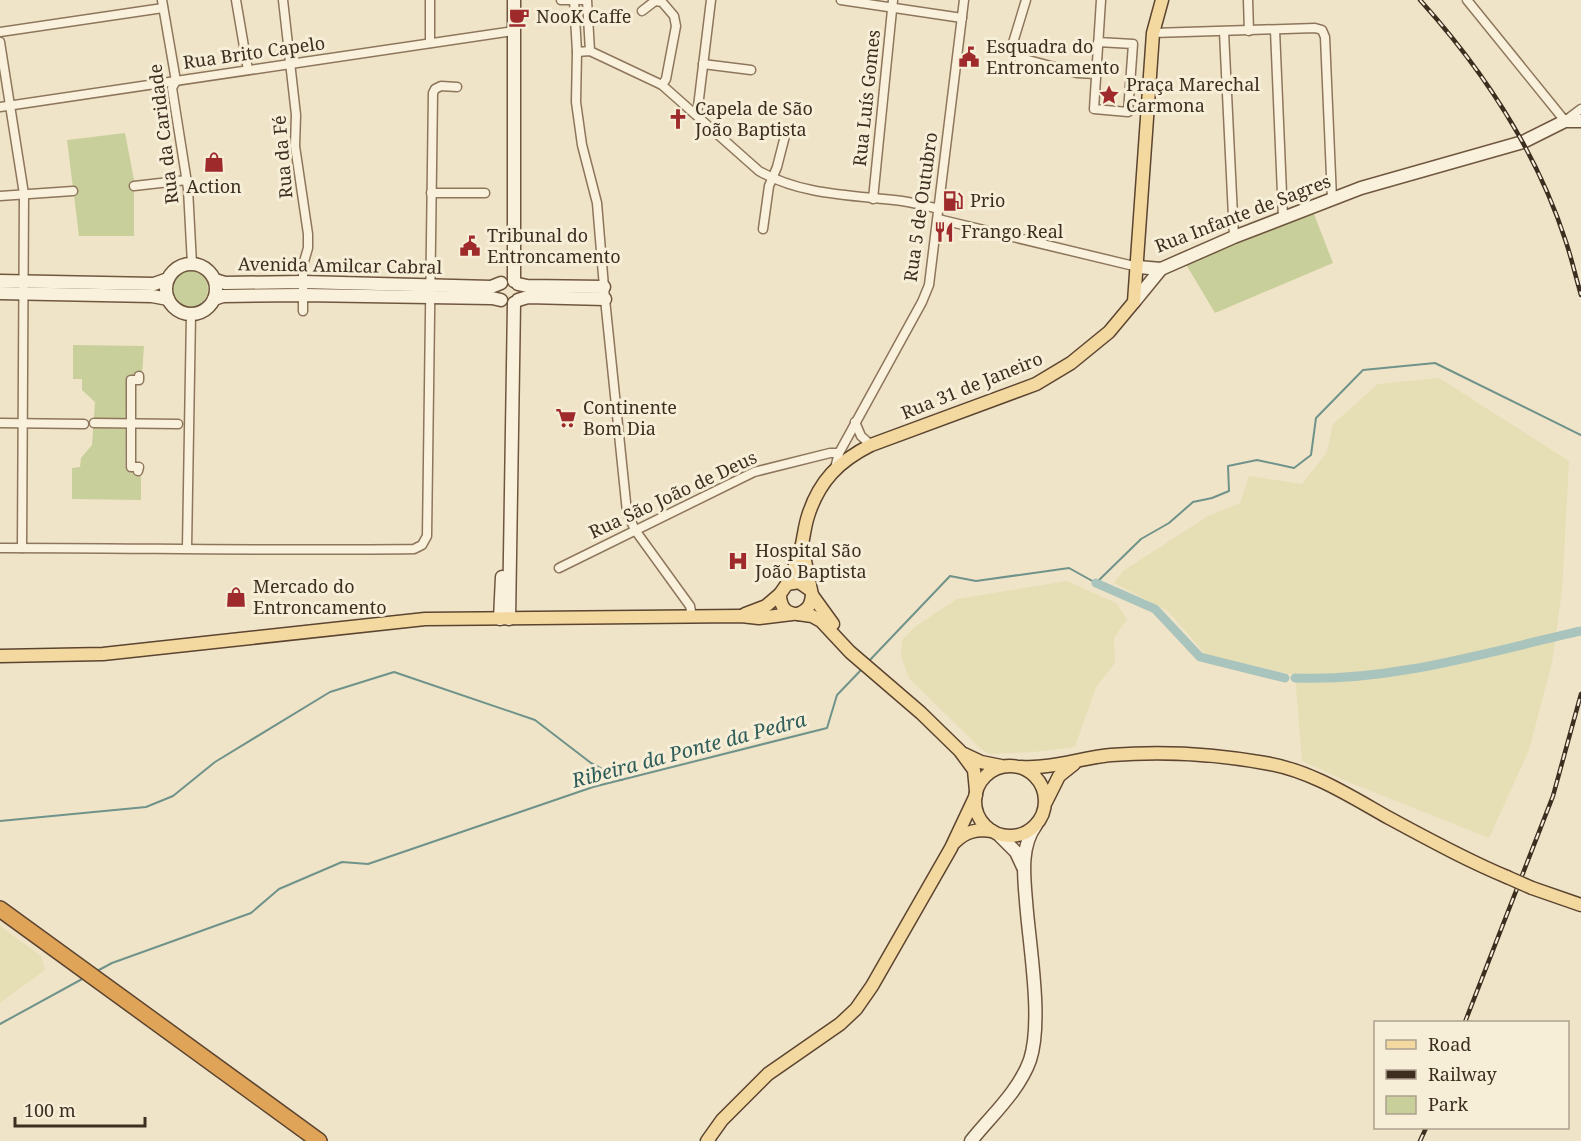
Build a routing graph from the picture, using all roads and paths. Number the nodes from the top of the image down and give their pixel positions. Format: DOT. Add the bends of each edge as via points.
graph roads {
  1 [pos="236,0"];
  2 [pos="283,0"];
  3 [pos="430,0"];
  4 [pos="507,0"];
  5 [pos="514,0"];
  6 [pos="561,0"];
  7 [pos="574,0"];
  8 [pos="711,0"];
  9 [pos="841,0"];
  10 [pos="964,0"];
  11 [pos="1026,0"];
  12 [pos="1101,0"];
  13 [pos="1248,0"];
  14 [pos="1467,0"];
  15 [pos="1158,2"];
  16 [pos="163,4"];
  17 [pos="893,4"];
  18 [pos="642,11"];
  19 [pos="962,18"];
  20 [pos="1275,30"];
  21 [pos="510,31"];
  22 [pos="1249,31"];
  23 [pos="0,32"];
  24 [pos="1224,32"];
  25 [pos="1153,33"];
  26 [pos="0,42"];
  27 [pos="1098,42"];
  28 [pos="430,43"];
  29 [pos="590,51"];
  30 [pos="577,52"];
  31 [pos="289,64"];
  32 [pos="703,64"];
  33 [pos="248,70"];
  34 [pos="750,70"];
  35 [pos="1096,75"];
  36 [pos="176,81"];
  37 [pos="662,86"];
  38 [pos="457,87"];
  39 [pos="10,106"];
  40 [pos="0,107"];
  41 [pos="1581,109"];
  42 [pos="697,115"];
  43 [pos="1565,121"];
  44 [pos="1581,121"];
  45 [pos="786,132"];
  46 [pos="773,179"];
  47 [pos="187,180"];
  48 [pos="134,186"];
  49 [pos="73,191"];
  50 [pos="431,193"];
  51 [pos="485,193"];
  52 [pos="24,194"];
  53 [pos="0,196"];
  54 [pos="873,199"];
  55 [pos="1332,199"];
  56 [pos="939,209"];
  57 [pos="1283,217"];
  58 [pos="938,219"];
  59 [pos="763,229"];
  60 [pos="1234,237"];
  61 [pos="192,264"];
  62 [pos="1138,267"];
  63 [pos="1161,269"];
  64 [pos="168,279"];
  65 [pos="214,280"];
  66 [pos="0,281"];
  67 [pos="509,282"];
  68 [pos="24,287"];
  69 [pos="303,288"];
  70 [pos="430,291"];
  71 [pos="0,293"];
  72 [pos="604,293"];
  73 [pos="168,298"];
  74 [pos="214,299"];
  75 [pos="509,301"];
  76 [pos="1134,302"];
  77 [pos="303,311"];
  78 [pos="191,314"];
  79 [pos="139,376"];
  80 [pos="855,422"];
  81 [pos="0,423"];
  82 [pos="23,423"];
  83 [pos="131,423"];
  84 [pos="178,424"];
  85 [pos="872,445"];
  86 [pos="838,453"];
  87 [pos="835,468"];
  88 [pos="138,471"];
  89 [pos="635,530"];
  90 [pos="802,545"];
  91 [pos="0,548"];
  92 [pos="22,548"];
  93 [pos="187,549"];
  94 [pos="559,568"];
  95 [pos="784,589"];
  96 [pos="811,592"];
  97 [pos="506,599"];
  98 [pos="795,614"];
  99 [pos="692,616"];
  100 [pos="741,616"];
  101 [pos="528,617"];
  102 [pos="477,619"];
  103 [pos="505,619"];
  104 [pos="852,651"];
  105 [pos="0,656"];
  106 [pos="960,752"];
  107 [pos="1083,759"];
  108 [pos="1005,766"];
  109 [pos="1021,767"];
  110 [pos="976,793"];
  111 [pos="1046,803"];
  112 [pos="1036,825"];
  113 [pos="995,833"];
  114 [pos="951,848"];
  115 [pos="1025,880"];
  116 [pos="1581,905"];
  117 [pos="0,909"];
  118 [pos="731,1110"];
  119 [pos="319,1141"];
  120 [pos="707,1141"];
  121 [pos="715,1141"];
  122 [pos="970,1141"];
  1 -- 33 [label="street"];
  2 -- 31 [label="street, Rua da Fé"];
  3 -- 28 [label="street"];
  4 -- 21 [label="street"];
  5 -- 21 [label="street"];
  6 -- 7 [label="street"];
  7 -- 29 [label="street" via="587,0"];
  7 -- 30 [label="street"];
  8 -- 32 [label="street"];
  9 -- 17 [label="street"];
  10 -- 19 [label="street, Rua 5 de Outubro"];
  11 -- 35 [label="street" via="1012,46 1017,57"];
  12 -- 27 [label="street"];
  13 -- 22 [label="street"];
  14 -- 43 [label="street"];
  15 -- 25 [label="main road"];
  16 -- 23 [label="street"];
  16 -- 36 [label="street, Rua da Caridade"];
  17 -- 19 [label="street"];
  17 -- 54 [label="street, Rua Luís Gomes"];
  18 -- 37 [label="street" via="662,2 674,16 676,26"];
  19 -- 56 [label="street, Rua 5 de Outubro"];
  20 -- 22 [label="street"];
  20 -- 55 [label="street" via="1315,28 1322,30 1325,37"];
  20 -- 57 [label="street"];
  21 -- 28 [label="street, Rua Brito Capelo"];
  21 -- 67 [label="street"];
  22 -- 24 [label="street"];
  24 -- 25 [label="street"];
  24 -- 60 [label="street"];
  25 -- 62 [label="main road"];
  26 -- 39 [label="street"];
  27 -- 35 [label="street"];
  27 -- 35 [label="street" via="1133,44 1128,112 1094,109"];
  28 -- 31 [label="street, Rua Brito Capelo"];
  29 -- 30 [label="street"];
  29 -- 37 [label="street"];
  30 -- 72 [label="street" via="576,102 597,203"];
  31 -- 33 [label="street, Rua Brito Capelo"];
  31 -- 69 [label="street, Rua da Fé" via="296,115 295,146 308,234"];
  32 -- 34 [label="street"];
  32 -- 42 [label="street"];
  33 -- 36 [label="street, Rua Brito Capelo"];
  36 -- 39 [label="street, Rua Brito Capelo"];
  36 -- 47 [label="street, Rua da Caridade" via="172,87"];
  37 -- 42 [label="street"];
  38 -- 50 [label="street" via="441,86 434,93"];
  39 -- 40 [label="street, Rua Brito Capelo"];
  39 -- 52 [label="street"];
  41 -- 43 [label="street"];
  42 -- 46 [label="street"];
  43 -- 44 [label="street"];
  43 -- 55 [label="street, Rua Infante de Sagres" via="1523,142"];
  45 -- 46 [label="street"];
  46 -- 54 [label="street" via="834,195"];
  46 -- 59 [label="street"];
  47 -- 48 [label="street"];
  47 -- 61 [label="street, Rua da Caridade"];
  49 -- 52 [label="street"];
  50 -- 51 [label="street"];
  50 -- 70 [label="street"];
  52 -- 53 [label="street"];
  52 -- 68 [label="street"];
  54 -- 56 [label="street"];
  55 -- 57 [label="street, Rua Infante de Sagres"];
  56 -- 58 [label="street, Rua 5 de Outubro"];
  57 -- 60 [label="street, Rua Infante de Sagres"];
  58 -- 62 [label="street, Rua Infante de Sagres"];
  58 -- 80 [label="street, Rua 5 de Outubro" via="929,285"];
  60 -- 63 [label="street, Rua Infante de Sagres"];
  61 -- 64 [label="street" via="177,268"];
  61 -- 65 [label="street" via="205,268"];
  62 -- 63 [label="street, Rua Infante de Sagres"];
  62 -- 76 [label="main road"];
  63 -- 76 [label="street, Rua 31 de Janeiro"];
  64 -- 68 [label="street" via="154,284"];
  64 -- 73 [label="street"];
  65 -- 69 [label="street, Avenida Amilcar Cabral"];
  65 -- 74 [label="street"];
  66 -- 68 [label="street"];
  67 -- 70 [label="street, Avenida Amilcar Cabral"];
  67 -- 72 [label="street, Avenida Amilcar Cabral"];
  67 -- 75 [label="street" via="498,294"];
  67 -- 75 [label="street" via="521,294"];
  68 -- 71 [label="street"];
  68 -- 73 [label="street"];
  68 -- 82 [label="street"];
  69 -- 70 [label="street, Avenida Amilcar Cabral"];
  69 -- 74 [label="street, Avenida Amilcar Cabral"];
  69 -- 77 [label="street, Rua da Fé"];
  70 -- 75 [label="street, Avenida Amilcar Cabral"];
  70 -- 93 [label="street" via="427,536 422,545 414,549 301,551"];
  72 -- 75 [label="street, Avenida Amilcar Cabral"];
  72 -- 89 [label="street" via="627,512"];
  73 -- 78 [label="street" via="177,310"];
  74 -- 78 [label="street" via="205,310"];
  75 -- 97 [label="street"];
  76 -- 85 [label="main road, Rua 31 de Janeiro" via="1109,332 1071,363 1036,384"];
  78 -- 93 [label="street"];
  79 -- 83 [label="street" via="139,380 131,380"];
  80 -- 85 [label="street" via="861,436"];
  80 -- 86 [label="street, Rua 5 de Outubro"];
  81 -- 82 [label="street"];
  82 -- 83 [label="street"];
  82 -- 92 [label="street"];
  83 -- 84 [label="street"];
  83 -- 88 [label="street" via="131,467 139,467"];
  85 -- 87 [label="main road, Rua 31 de Janeiro" via="851,454"];
  86 -- 87 [label="street, Rua 5 de Outubro"];
  86 -- 89 [label="street, Rua São João de Deus" via="754,472"];
  87 -- 90 [label="main road, Rua 31 de Janeiro" via="818,492 807,518"];
  89 -- 94 [label="street, Rua São João de Deus"];
  89 -- 99 [label="street" via="690,606"];
  90 -- 95 [label="main road"];
  90 -- 96 [label="main road"];
  91 -- 92 [label="street"];
  92 -- 93 [label="street"];
  95 -- 96 [label="main road" via="799,582"];
  95 -- 98 [label="main road" via="782,607"];
  95 -- 100 [label="main road" via="766,606"];
  96 -- 98 [label="main road" via="809,607"];
  96 -- 104 [label="main road"];
  97 -- 101 [label="street"];
  97 -- 102 [label="street"];
  97 -- 103 [label="street"];
  98 -- 100 [label="main road"];
  98 -- 104 [label="main road" via="821,621"];
  99 -- 100 [label="main road"];
  99 -- 101 [label="main road"];
  101 -- 103 [label="main road"];
  102 -- 103 [label="main road"];
  102 -- 105 [label="main road" via="426,619 103,654"];
  104 -- 106 [label="main road"];
  106 -- 108 [label="main road" via="981,762"];
  106 -- 110 [label="main road" via="974,770"];
  107 -- 109 [label="main road" via="1045,768"];
  107 -- 111 [label="main road" via="1062,772"];
  107 -- 116 [label="main road, bridge" via="1164,753 1280,766 1321,781 1453,853"];
  108 -- 109 [label="main road"];
  108 -- 110 [label="main road" via="987,775"];
  109 -- 111 [label="main road" via="1040,781"];
  110 -- 113 [label="main road" via="977,814"];
  110 -- 114 [label="main road"];
  111 -- 112 [label="main road"];
  112 -- 113 [label="main road" via="1019,836"];
  112 -- 115 [label="street" via="1027,846"];
  113 -- 114 [label="main road" via="970,832"];
  113 -- 115 [label="street" via="1016,852"];
  114 -- 118 [label="main road" via="856,1009 768,1074"];
  115 -- 122 [label="street" via="1035,1006 1032,1052 1011,1093"];
  117 -- 119 [label="highway"];
  118 -- 120 [label="main road"];
  118 -- 121 [label="main road"];
}
